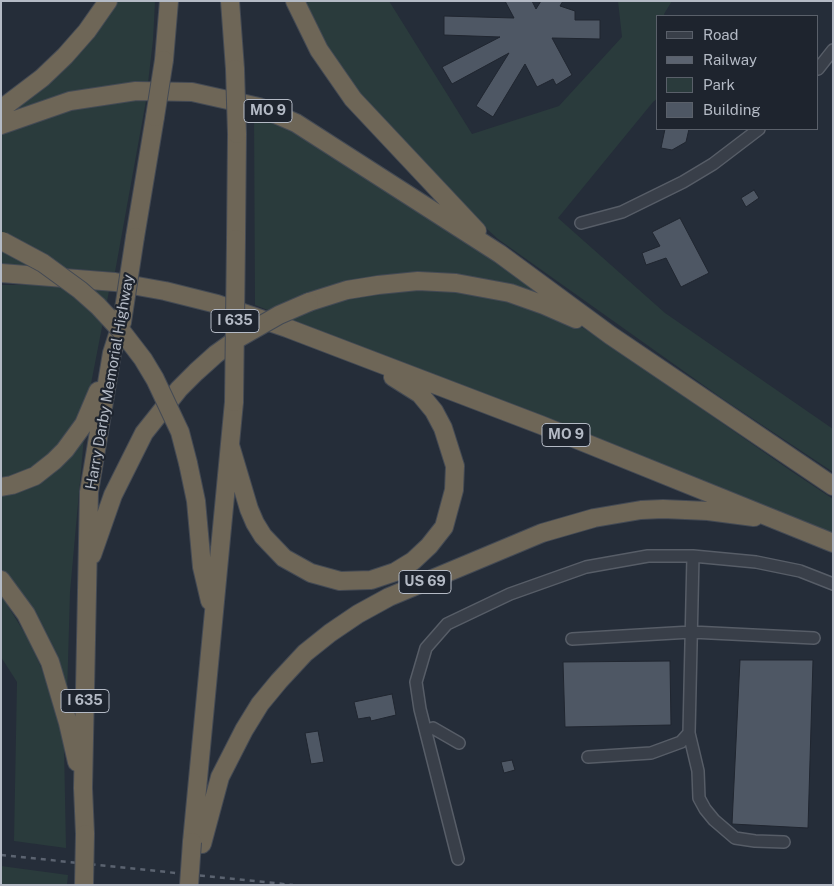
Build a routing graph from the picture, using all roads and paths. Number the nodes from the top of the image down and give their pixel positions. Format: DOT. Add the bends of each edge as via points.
graph roads {
  1 [pos="108,1"];
  2 [pos="169,1"];
  3 [pos="230,1"];
  4 [pos="295,1"];
  5 [pos="833,50"];
  6 [pos="819,68"];
  7 [pos="1,109"];
  8 [pos="1,125"];
  9 [pos="758,130"];
  10 [pos="581,223"];
  11 [pos="2,241"];
  12 [pos="500,254"];
  13 [pos="1,274"];
  14 [pos="610,335"];
  15 [pos="112,353"];
  16 [pos="358,356"];
  17 [pos="230,445"];
  18 [pos="833,486"];
  19 [pos="1,487"];
  20 [pos="772,518"];
  21 [pos="833,543"];
  22 [pos="693,556"];
  23 [pos="87,567"];
  24 [pos="1,580"];
  25 [pos="833,584"];
  26 [pos="214,616"];
  27 [pos="691,632"];
  28 [pos="814,638"];
  29 [pos="572,639"];
  30 [pos="426,731"];
  31 [pos="689,733"];
  32 [pos="459,743"];
  33 [pos="588,758"];
  34 [pos="84,788"];
  35 [pos="784,842"];
  36 [pos="197,843"];
  37 [pos="458,859"];
  38 [pos="84,885"];
  39 [pos="190,885"];
  1 -- 7 [label="highway" via="65,56"];
  2 -- 15 [label="highway, Harry Darby Memorial Highway / I 635, bridge" via="164,60 122,322"];
  3 -- 17 [label="highway, I 635, bridge" via="237,134 234,402"];
  4 -- 12 [label="highway" via="319,50 353,99"];
  5 -- 6 [label="street"];
  8 -- 12 [label="highway, MO 9" via="70,102 136,91 192,92 259,108 296,123"];
  9 -- 10 [label="street" via="684,182 622,212"];
  11 -- 26 [label="highway, bridge" via="43,263 98,306 123,333 155,379 180,432 188,463 197,510 202,567"];
  12 -- 14 [label="highway, MO 9"];
  13 -- 16 [label="highway, MO 9" via="115,282 165,291 217,304"];
  14 -- 18 [label="highway, MO 9"];
  14 -- 23 [label="highway, bridge" via="510,293 456,283 418,282 347,290 279,315 216,354 185,383 144,433 112,496"];
  15 -- 19 [label="highway" via="90,411 65,450 35,476"];
  15 -- 23 [label="highway, Harry Darby Memorial Highway / I 635" via="89,492"];
  16 -- 17 [label="highway" via="420,394 443,428 455,466 454,490 444,527 413,561 395,572 355,581 325,578 297,566 272,548 255,523"];
  16 -- 20 [label="highway, MO 9"];
  17 -- 26 [label="highway, I 635"];
  20 -- 21 [label="highway, MO 9"];
  20 -- 36 [label="highway, US 69" via="663,509 594,518 542,533 389,597 358,614 305,654 260,704 220,777"];
  22 -- 25 [label="street" via="756,562 800,571"];
  22 -- 27 [label="street"];
  22 -- 30 [label="street" via="648,556 586,566 510,594 447,624 426,648 416,682"];
  23 -- 34 [label="highway, Harry Darby Memorial Highway / I 635"];
  24 -- 34 [label="highway" via="26,614 50,662"];
  26 -- 36 [label="highway, I 635"];
  27 -- 28 [label="street"];
  27 -- 29 [label="street"];
  27 -- 31 [label="street"];
  30 -- 32 [label="street" via="433,728"];
  30 -- 37 [label="street"];
  31 -- 33 [label="street" via="681,742 650,754"];
  31 -- 35 [label="street" via="698,771 699,798 704,809 735,838"];
  34 -- 38 [label="highway, Harry Darby Memorial Highway / I 635, bridge"];
  36 -- 39 [label="highway, I 635, bridge"];
}
